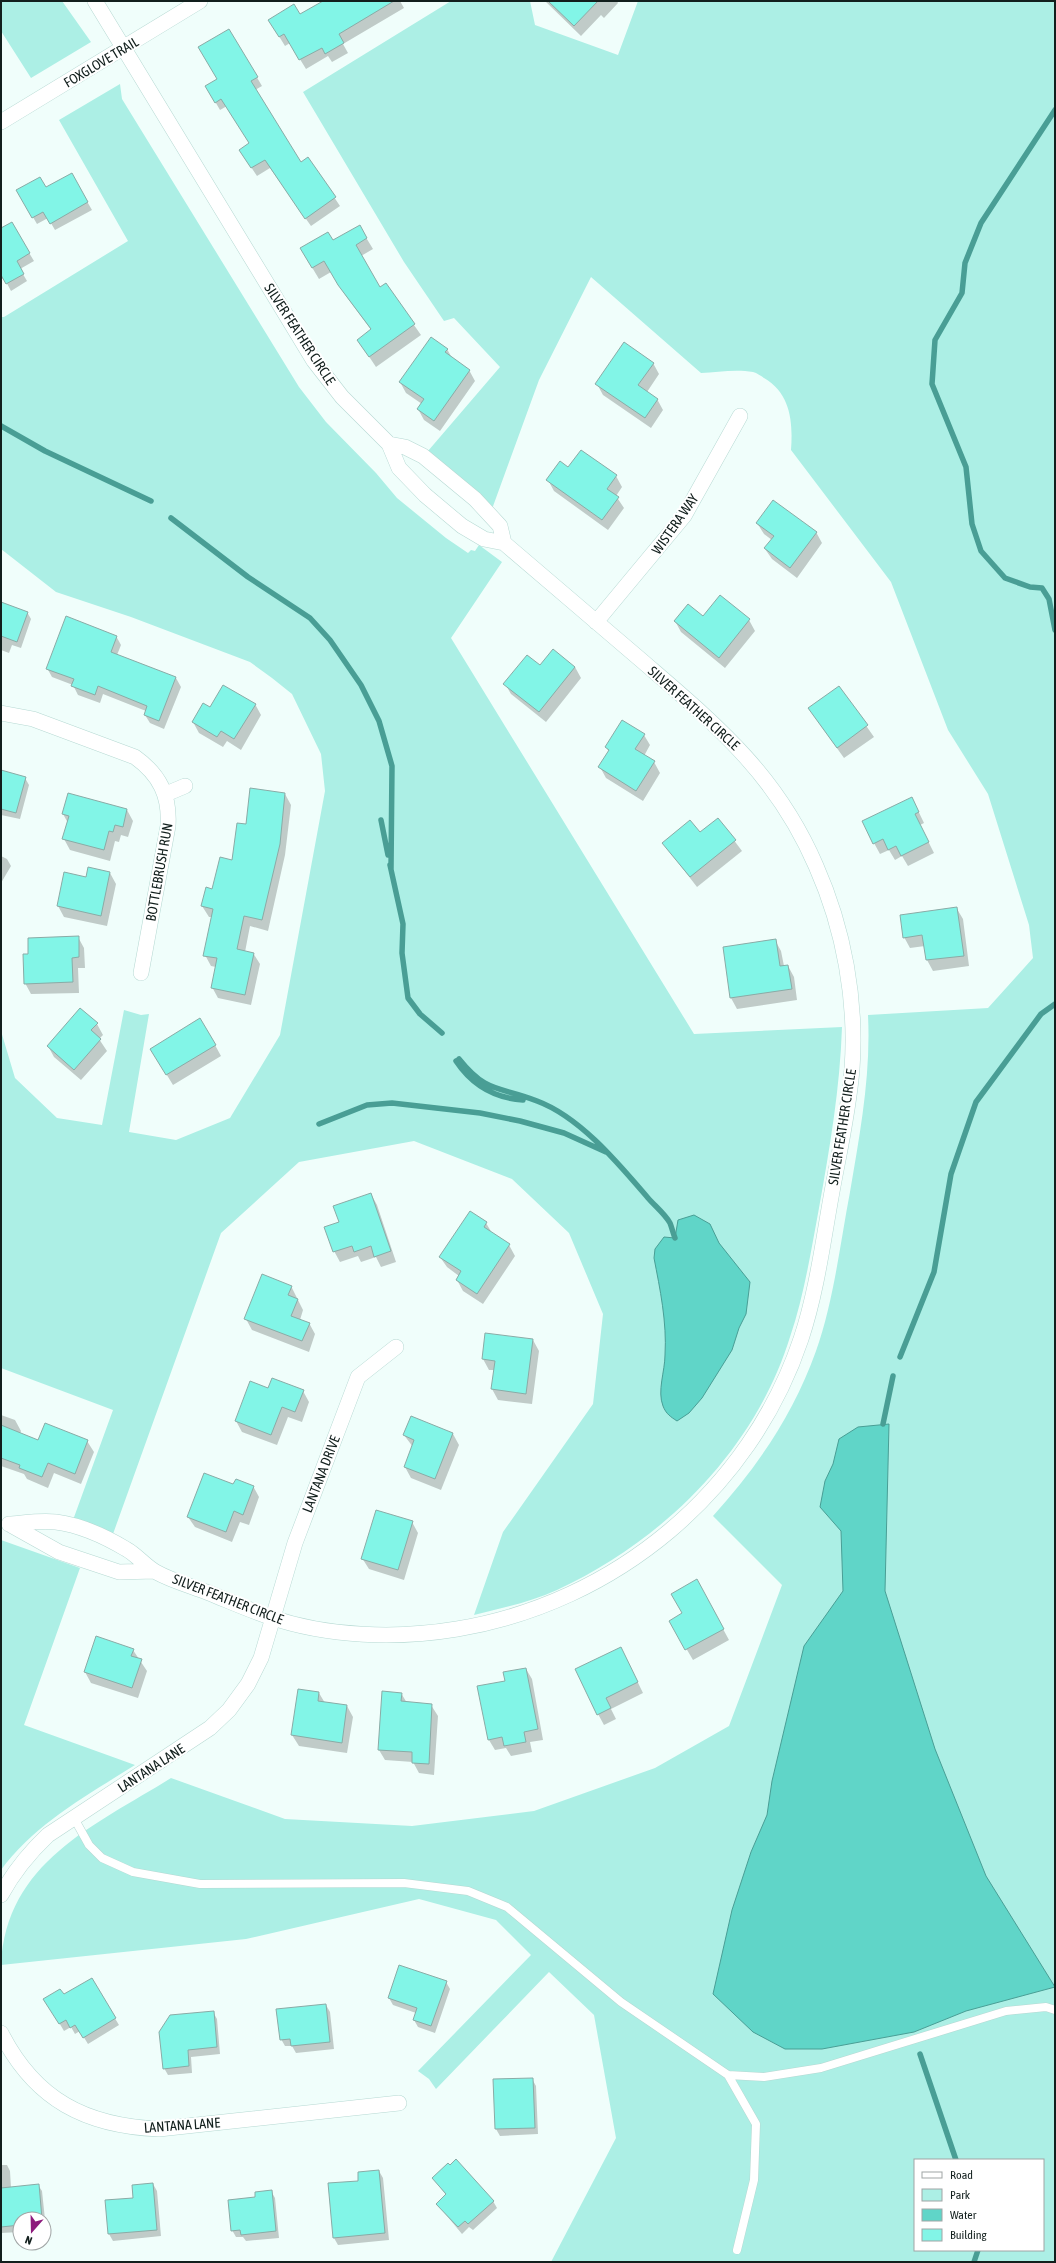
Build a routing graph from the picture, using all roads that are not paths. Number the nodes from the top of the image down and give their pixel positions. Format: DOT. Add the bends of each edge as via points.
graph roads {
  1 [pos="95,1"];
  2 [pos="200,1"];
  3 [pos="123,48"];
  4 [pos="1,122"];
  5 [pos="740,416"];
  6 [pos="389,444"];
  7 [pos="504,543"];
  8 [pos="596,622"];
  9 [pos="1,712"];
  10 [pos="185,786"];
  11 [pos="166,794"];
  12 [pos="141,973"];
  13 [pos="396,1347"];
  14 [pos="5,1523"];
  15 [pos="154,1571"];
  16 [pos="273,1618"];
  17 [pos="74,1818"];
  18 [pos="1,1895"];
  19 [pos="1055,2010"];
  20 [pos="1,2033"];
  21 [pos="728,2075"];
  22 [pos="399,2103"];
  23 [pos="737,2250"];
  1 -- 3 [label="street, SILVER FEATHER CIRCLE"];
  2 -- 3 [label="street, FOXGLOVE TRAIL"];
  3 -- 4 [label="street, FOXGLOVE TRAIL"];
  3 -- 6 [label="street, SILVER FEATHER CIRCLE" via="314,361 342,397"];
  5 -- 8 [label="street, WISTERA WAY" via="684,516"];
  6 -- 7 [label="street, SILVER FEATHER CIRCLE" via="399,468 425,495 462,526 484,539"];
  6 -- 7 [label="street" via="406,447 423,456 475,498 500,526"];
  7 -- 8 [label="street, SILVER FEATHER CIRCLE"];
  8 -- 16 [label="street, SILVER FEATHER CIRCLE" via="718,726 744,753 772,788 796,826 817,867 835,917 847,968 852,1021 852,1066 847,1111 811,1302 801,1338 764,1421 734,1465 677,1525 642,1554 604,1578 535,1609 455,1630 410,1634 364,1634"];
  9 -- 11 [label="street, BOTTLEBRUSH RUN" via="33,719 135,757 149,767 159,779"];
  10 -- 11 [label="street"];
  11 -- 12 [label="street, BOTTLEBRUSH RUN" via="168,826"];
  13 -- 16 [label="street, LANTANA DRIVE" via="358,1377 295,1543"];
  14 -- 15 [label="street, SILVER FEATHER CIRCLE" via="59,1552 119,1572"];
  14 -- 15 [label="street, SILVER FEATHER CIRCLE" via="54,1521 87,1531 130,1550"];
  15 -- 16 [label="street, SILVER FEATHER CIRCLE"];
  16 -- 17 [label="street, LANTANA LANE" via="261,1658 248,1684 229,1710 196,1739"];
  17 -- 18 [label="street, LANTANA LANE" via="48,1835 27,1855"];
  17 -- 21 [label="lane" via="89,1845 102,1858 133,1872 200,1884 404,1883 468,1891 507,1907 620,2002"];
  19 -- 21 [label="lane" via="1046,2007 1006,2011 821,2068 764,2077"];
  20 -- 22 [label="street, LANTANA LANE" via="10,2052 28,2075 49,2094 75,2111 102,2122 130,2128 159,2129"];
  21 -- 23 [label="lane" via="756,2124 754,2180"];
}
